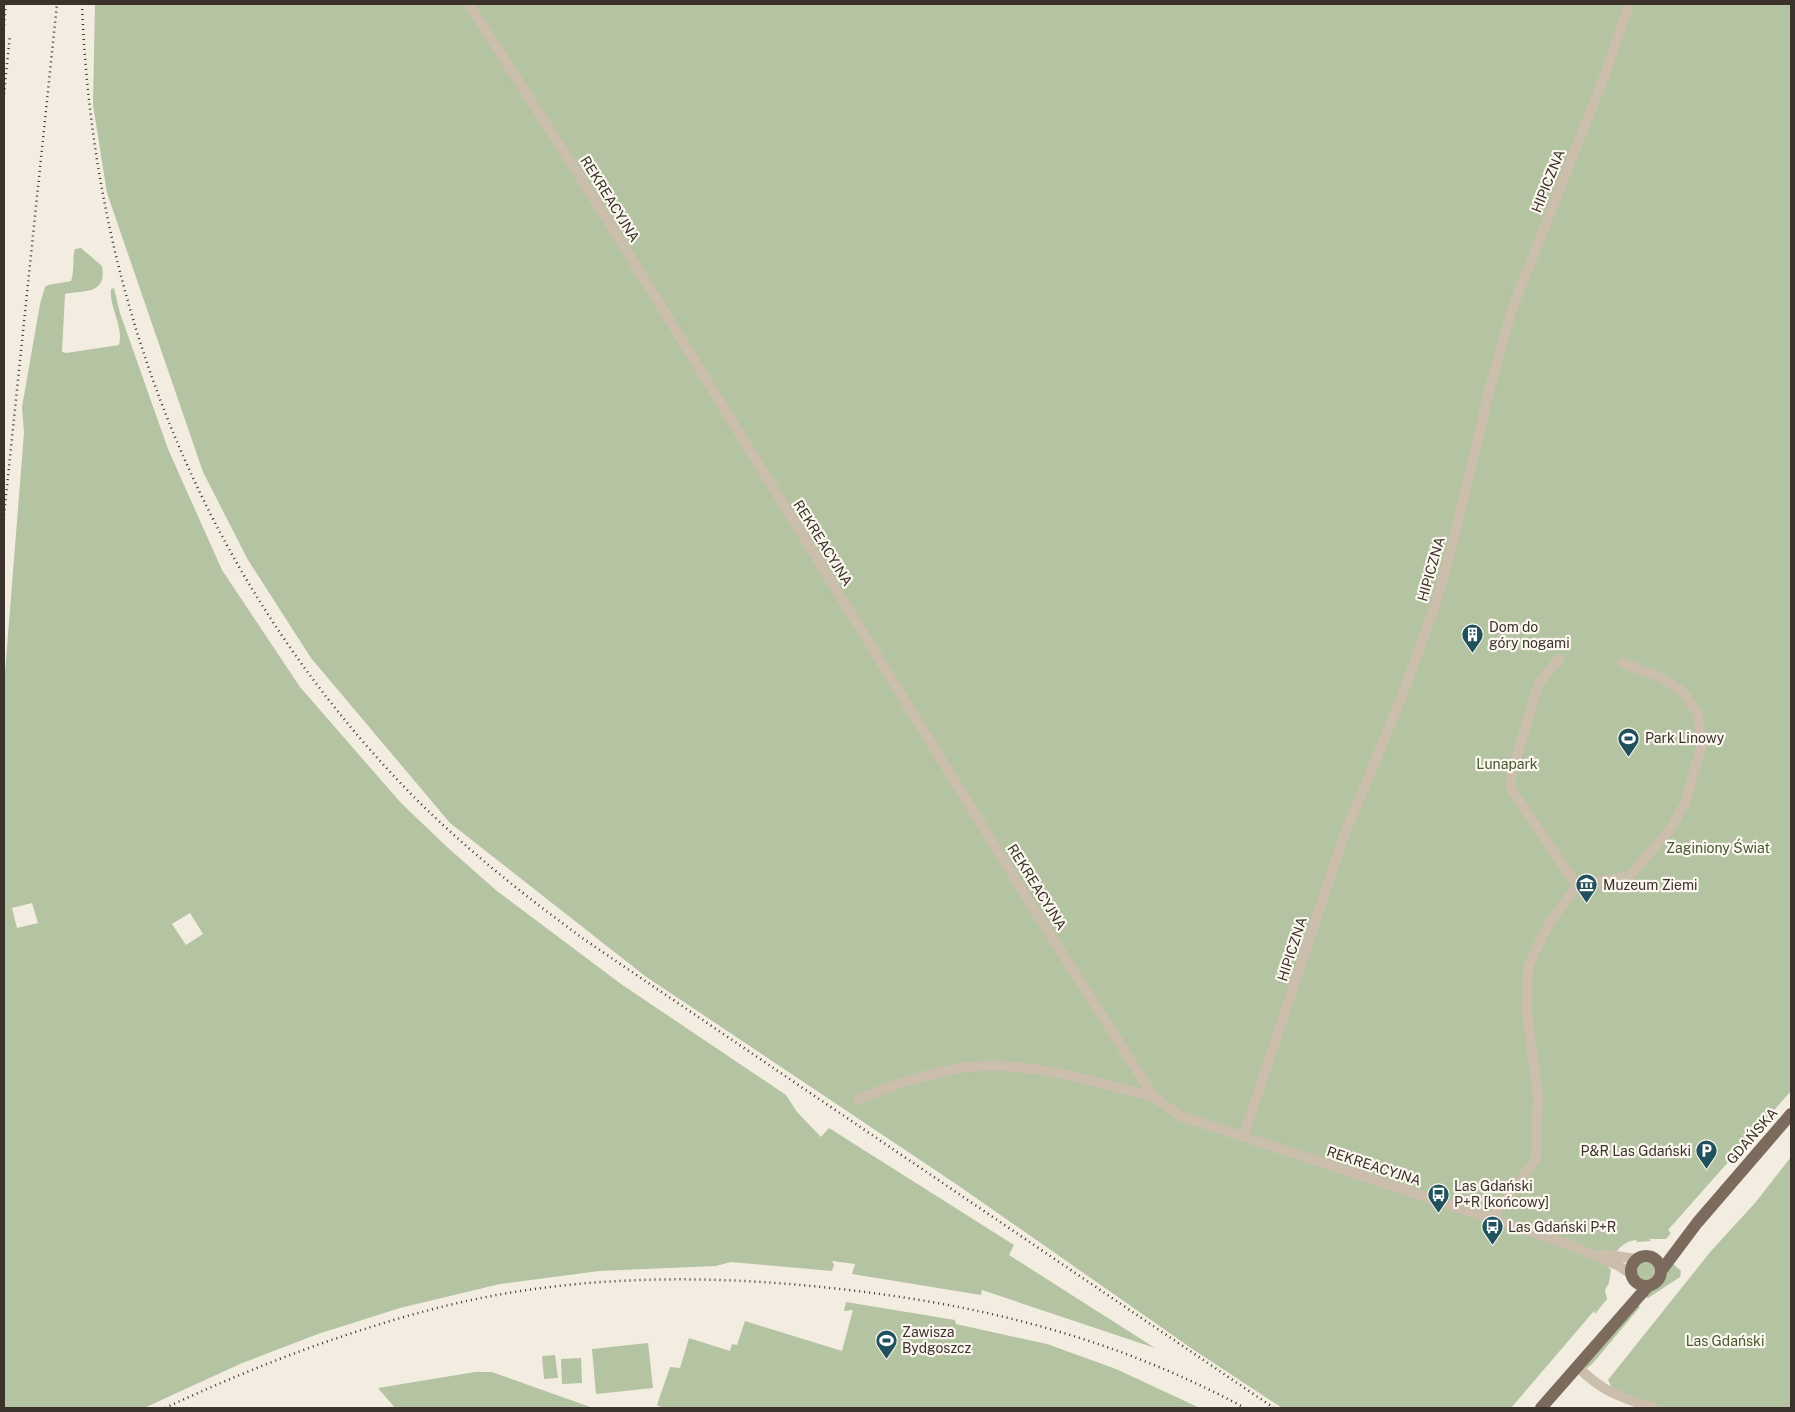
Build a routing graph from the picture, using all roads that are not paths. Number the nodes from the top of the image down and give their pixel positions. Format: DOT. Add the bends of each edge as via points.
graph roads {
  1 [pos="469,4"];
  2 [pos="1629,4"];
  3 [pos="1559,659"];
  4 [pos="1622,663"];
  5 [pos="1577,886"];
  6 [pos="1154,1097"];
  7 [pos="858,1099"];
  8 [pos="1791,1114"];
  9 [pos="1242,1137"];
  10 [pos="1491,1219"];
  11 [pos="1697,1223"];
  12 [pos="1590,1252"];
  13 [pos="1652,1257"];
  14 [pos="1636,1259"];
  15 [pos="1661,1271"];
  16 [pos="1632,1277"];
  17 [pos="1648,1286"];
  18 [pos="1611,1327"];
  19 [pos="1577,1366"];
  20 [pos="1541,1408"];
  21 [pos="1654,1408"];
  1 -- 6 [label="street, REKREACYJNA" via="610,224 1030,903"];
  2 -- 9 [label="street, HIPICZNA" via="1603,80 1512,309 1435,606 1400,702 1344,836"];
  3 -- 5 [label="street" via="1539,683 1511,776 1511,789"];
  4 -- 5 [label="street" via="1658,676 1683,692 1698,714 1702,744 1685,804 1671,828 1630,876"];
  5 -- 10 [label="street" via="1550,922 1528,966 1527,1014 1538,1096 1536,1159"];
  6 -- 7 [label="street, REKREACYJNA" via="1071,1077 978,1066 922,1076"];
  6 -- 9 [label="street, REKREACYJNA" via="1180,1116"];
  8 -- 11 [label="main road, GDAŃSKA"];
  9 -- 10 [label="street, REKREACYJNA"];
  10 -- 12 [label="street, REKREACYJNA"];
  11 -- 13 [label="main road, GDAŃSKA" via="1665,1252"];
  11 -- 15 [label="main road, GDAŃSKA"];
  12 -- 14 [label="street, REKREACYJNA"];
  12 -- 16 [label="street, REKREACYJNA"];
  13 -- 14 [label="main road"];
  13 -- 15 [label="main road" via="1659,1263"];
  14 -- 16 [label="main road" via="1631,1266"];
  15 -- 17 [label="main road" via="1657,1281"];
  16 -- 17 [label="main road" via="1640,1285"];
  16 -- 18 [label="main road" via="1631,1293"];
  17 -- 18 [label="main road"];
  18 -- 19 [label="main road"];
  19 -- 20 [label="main road"];
  19 -- 21 [label="street" via="1599,1387"];
}
